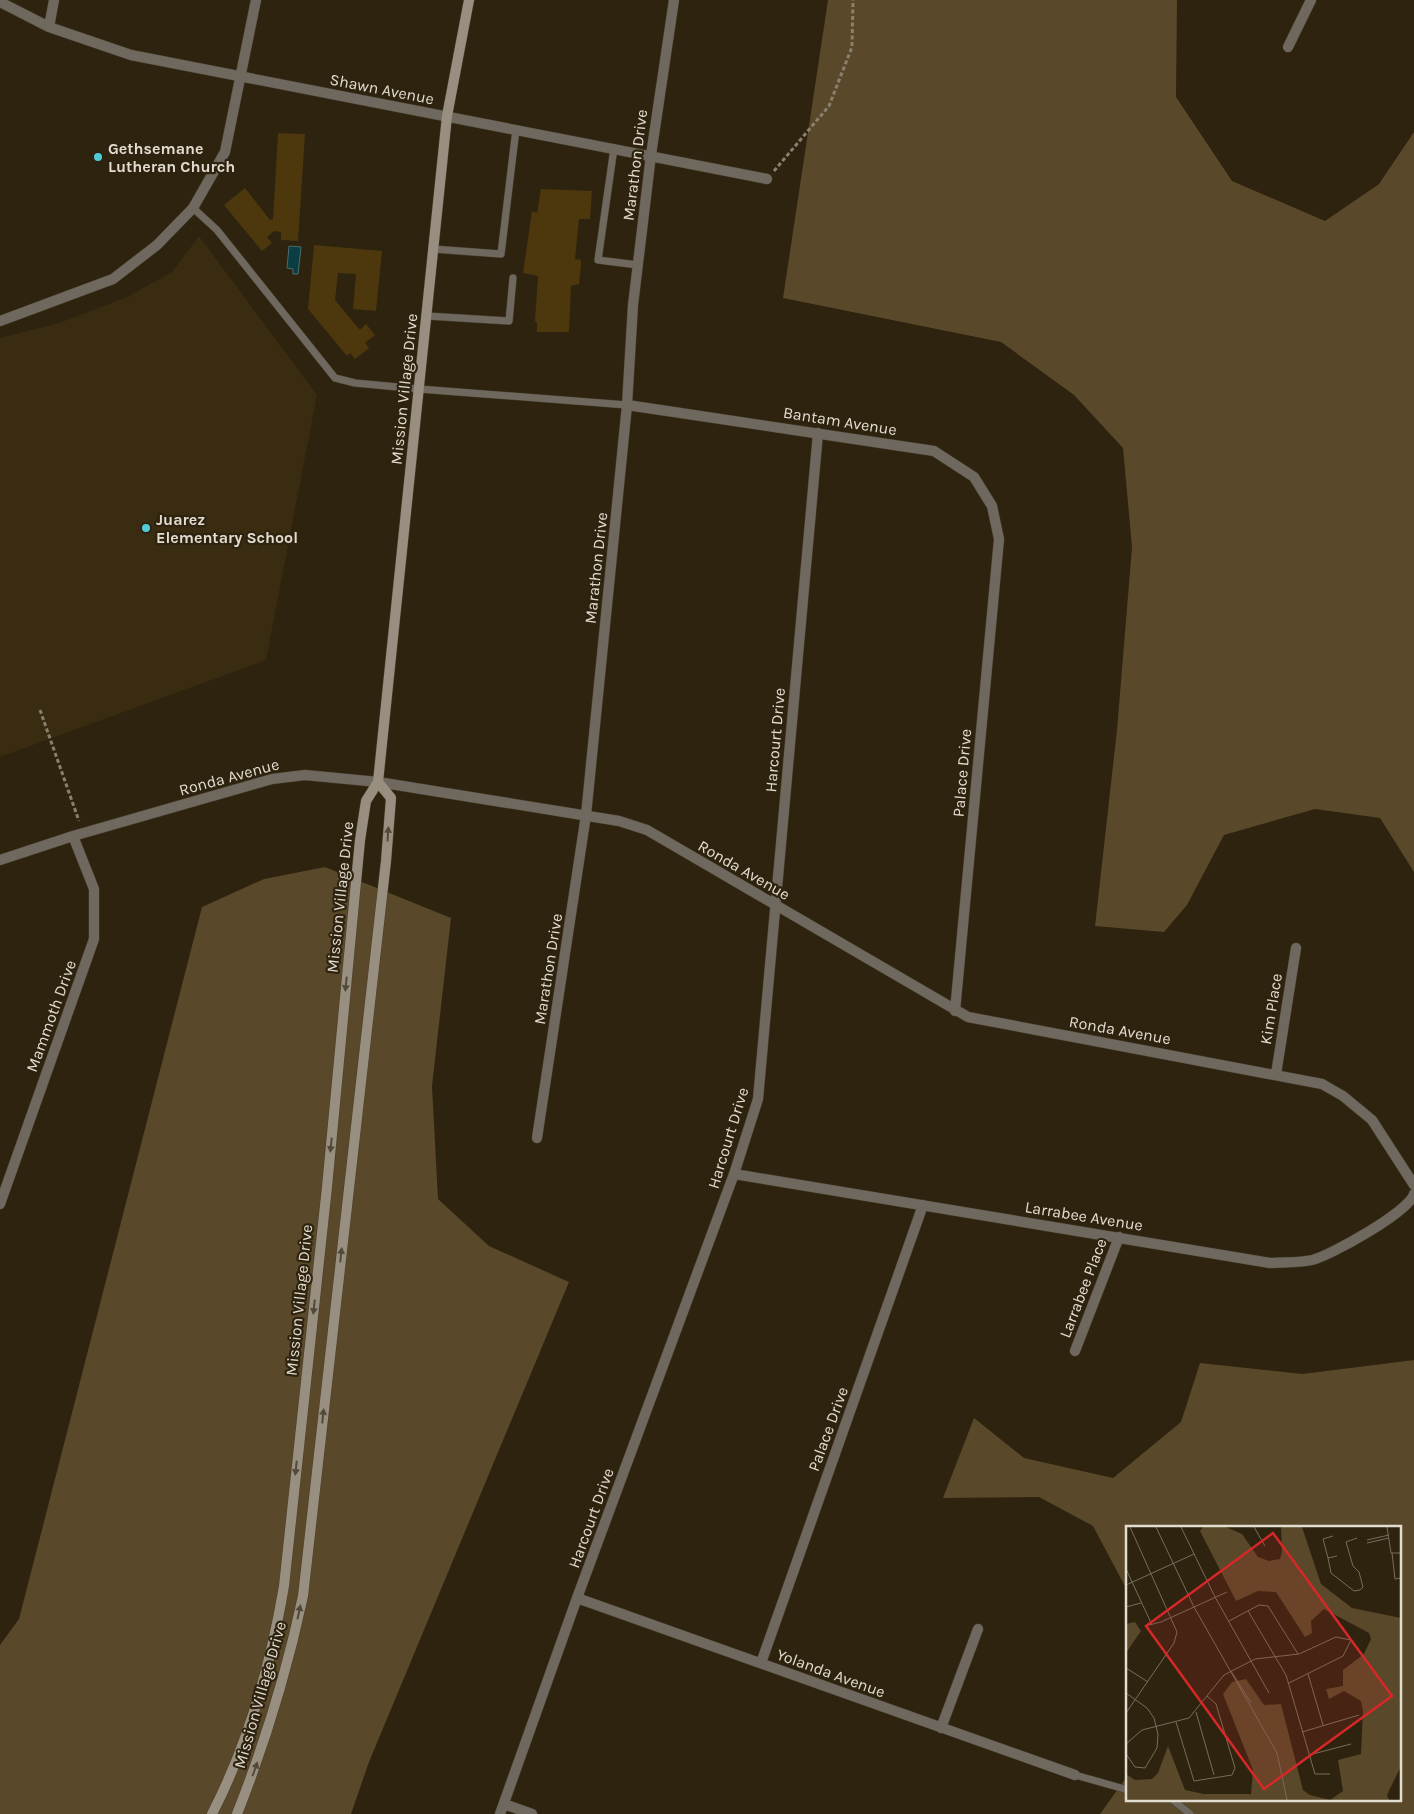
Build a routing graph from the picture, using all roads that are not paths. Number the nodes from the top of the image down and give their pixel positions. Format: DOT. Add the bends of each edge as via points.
graph roads {
  1 [pos="54,0"];
  2 [pos="256,0"];
  3 [pos="469,0"];
  4 [pos="674,0"];
  5 [pos="1311,0"];
  6 [pos="0,2"];
  7 [pos="49,27"];
  8 [pos="1288,47"];
  9 [pos="242,77"];
  10 [pos="447,116"];
  11 [pos="516,129"];
  12 [pos="614,148"];
  13 [pos="651,155"];
  14 [pos="767,179"];
  15 [pos="193,208"];
  16 [pos="434,249"];
  17 [pos="638,264"];
  18 [pos="513,278"];
  19 [pos="426,316"];
  20 [pos="0,321"];
  21 [pos="419,389"];
  22 [pos="627,405"];
  23 [pos="818,433"];
  24 [pos="999,539"];
  25 [pos="378,782"];
  26 [pos="586,815"];
  27 [pos="73,836"];
  28 [pos="0,860"];
  29 [pos="776,906"];
  30 [pos="1296,948"];
  31 [pos="955,1011"];
  32 [pos="1276,1074"];
  33 [pos="537,1138"];
  34 [pos="734,1174"];
  35 [pos="1414,1185"];
  36 [pos="1413,1197"];
  37 [pos="0,1204"];
  38 [pos="923,1206"];
  39 [pos="1119,1236"];
  40 [pos="1075,1351"];
  41 [pos="577,1598"];
  42 [pos="978,1629"];
  43 [pos="761,1663"];
  44 [pos="941,1728"];
  45 [pos="1075,1775"];
  46 [pos="1126,1789"];
  47 [pos="1175,1802"];
  48 [pos="502,1809"];
  49 [pos="212,1814"];
  50 [pos="237,1814"];
  51 [pos="532,1814"];
  52 [pos="1190,1814"];
  1 -- 7 [label="street"];
  2 -- 9 [label="street"];
  3 -- 10 [label="main road, Mission Village Drive"];
  4 -- 13 [label="street, Marathon Drive"];
  5 -- 8 [label="street"];
  6 -- 7 [label="street, Shawn Avenue"];
  7 -- 9 [label="street, Shawn Avenue" via="131,55"];
  9 -- 10 [label="street, Shawn Avenue"];
  9 -- 15 [label="street" via="225,152"];
  10 -- 11 [label="street, Shawn Avenue"];
  10 -- 16 [label="main road, Mission Village Drive"];
  11 -- 12 [label="street, Shawn Avenue"];
  11 -- 16 [label="lane" via="501,254"];
  12 -- 13 [label="street, Shawn Avenue"];
  12 -- 17 [label="lane" via="598,260"];
  13 -- 14 [label="street, Shawn Avenue"];
  13 -- 17 [label="street, Marathon Drive"];
  15 -- 20 [label="street" via="157,245 112,279"];
  15 -- 21 [label="lane" via="216,230 335,378"];
  16 -- 19 [label="main road, Mission Village Drive"];
  17 -- 22 [label="street, Marathon Drive"];
  18 -- 19 [label="lane" via="509,321"];
  19 -- 21 [label="main road, Mission Village Drive"];
  21 -- 22 [label="lane"];
  21 -- 25 [label="main road, Mission Village Drive"];
  22 -- 23 [label="street, Bantam Avenue"];
  22 -- 26 [label="street, Marathon Drive"];
  23 -- 24 [label="street, Bantam Avenue" via="934,450 974,477 992,506"];
  23 -- 29 [label="street, Harcourt Drive"];
  24 -- 31 [label="street, Palace Drive"];
  25 -- 26 [label="street, Ronda Avenue"];
  25 -- 27 [label="street, Ronda Avenue" via="305,775 272,779"];
  25 -- 49 [label="main road, Mission Village Drive, one-way" via="366,801 360,840 284,1586 259,1694 230,1775"];
  50 -- 25 [label="main road, Mission Village Drive, one-way" via="267,1736 292,1648 305,1578 386,861 391,798"];
  26 -- 29 [label="street, Ronda Avenue" via="647,830"];
  26 -- 33 [label="street, Marathon Drive"];
  27 -- 28 [label="street, Ronda Avenue"];
  27 -- 37 [label="street, Mammoth Drive" via="94,889 94,939"];
  29 -- 31 [label="street, Ronda Avenue"];
  29 -- 34 [label="street, Harcourt Drive" via="758,1098"];
  30 -- 32 [label="street, Kim Place"];
  31 -- 32 [label="street, Ronda Avenue" via="968,1017"];
  32 -- 35 [label="street, Ronda Avenue" via="1322,1084 1343,1096 1372,1120"];
  34 -- 38 [label="street, Larrabee Avenue"];
  34 -- 41 [label="street, Harcourt Drive"];
  36 -- 39 [label="street, Larrabee Avenue" via="1404,1208 1336,1251 1312,1260 1270,1263"];
  38 -- 39 [label="street, Larrabee Avenue"];
  38 -- 43 [label="street, Palace Drive"];
  39 -- 40 [label="street, Larrabee Place"];
  41 -- 43 [label="street, Yolanda Avenue"];
  41 -- 48 [label="street, Harcourt Drive"];
  42 -- 44 [label="street"];
  43 -- 44 [label="street, Yolanda Avenue"];
  44 -- 45 [label="street, Yolanda Avenue"];
  45 -- 46 [label="lane"];
  47 -- 52 [label="lane"];
  48 -- 51 [label="street"];
}
